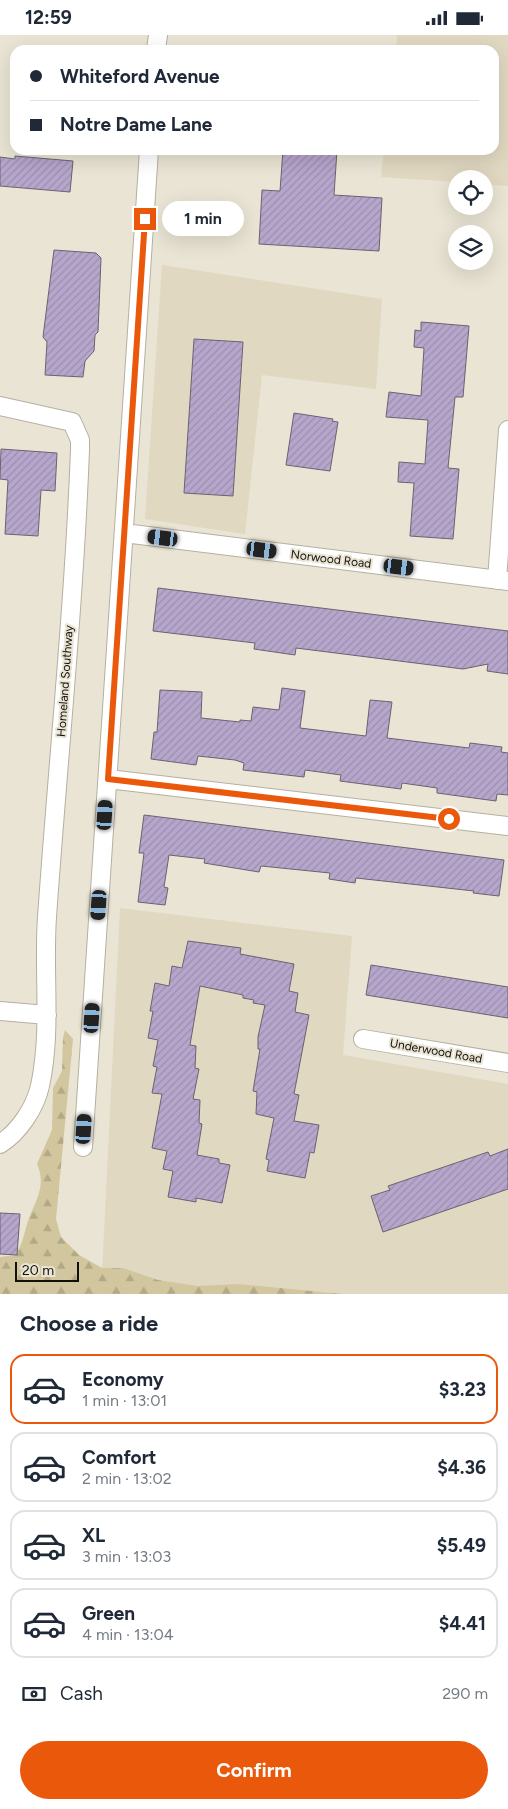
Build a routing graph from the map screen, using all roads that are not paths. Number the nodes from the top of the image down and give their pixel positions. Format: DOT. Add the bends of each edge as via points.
graph roads {
  1 [pos="149,155"];
  2 [pos="0,406"];
  3 [pos="508,430"];
  4 [pos="124,533"];
  5 [pos="503,581"];
  6 [pos="108,779"];
  7 [pos="508,826"];
  8 [pos="0,1011"];
  9 [pos="46,1015"];
  10 [pos="363,1039"];
  11 [pos="508,1063"];
  12 [pos="0,1144"];
  13 [pos="83,1147"];
  1 -- 4 [label="street"];
  2 -- 9 [label="street, Homeland Southway" via="72,422 80,440 76,535 47,920"];
  3 -- 5 [label="street"];
  4 -- 5 [label="street, Norwood Road"];
  4 -- 6 [label="street"];
  6 -- 7 [label="street"];
  6 -- 13 [label="street"];
  8 -- 9 [label="street"];
  9 -- 12 [label="street, Homeland Southway" via="45,1057 39,1088 20,1126"];
  10 -- 11 [label="street, Underwood Road"];
}
